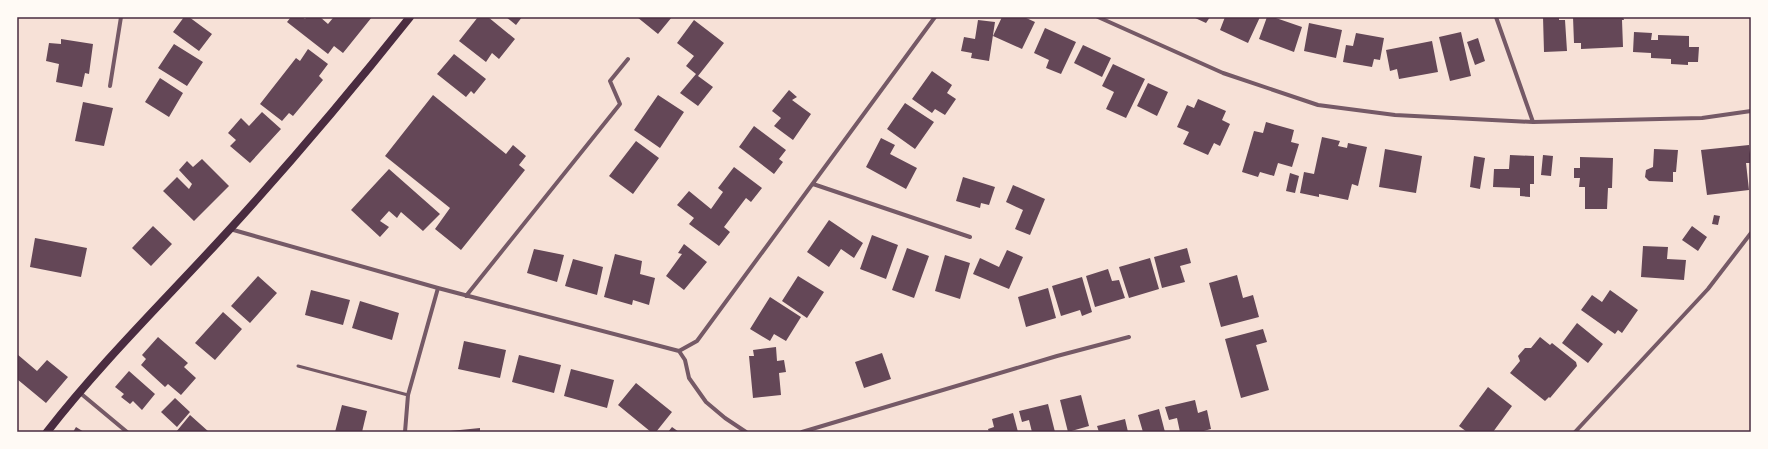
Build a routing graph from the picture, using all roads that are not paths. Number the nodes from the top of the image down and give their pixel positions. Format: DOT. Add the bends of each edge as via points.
graph roads {
  1 [pos="121,17"];
  2 [pos="410,17"];
  3 [pos="935,17"];
  4 [pos="1098,17"];
  5 [pos="1496,17"];
  6 [pos="628,58"];
  7 [pos="110,86"];
  8 [pos="1751,111"];
  9 [pos="1533,122"];
  10 [pos="813,184"];
  11 [pos="230,229"];
  12 [pos="1751,233"];
  13 [pos="970,237"];
  14 [pos="438,288"];
  15 [pos="466,296"];
  16 [pos="1129,337"];
  17 [pos="679,351"];
  18 [pos="298,366"];
  19 [pos="79,392"];
  20 [pos="408,395"];
  21 [pos="47,432"];
  22 [pos="127,432"];
  23 [pos="405,432"];
  24 [pos="746,432"];
  25 [pos="802,432"];
  26 [pos="1575,432"];
  1 -- 7 [label="street"];
  2 -- 11 [label="main road" via="341,104"];
  3 -- 10 [label="street"];
  4 -- 9 [label="street" via="1223,74 1318,105 1395,115"];
  5 -- 9 [label="street"];
  6 -- 15 [label="street" via="610,80 620,104"];
  8 -- 9 [label="street" via="1702,118"];
  10 -- 13 [label="street"];
  10 -- 17 [label="street" via="698,340"];
  11 -- 14 [label="street"];
  11 -- 19 [label="main road"];
  12 -- 26 [label="street" via="1708,289"];
  14 -- 15 [label="street"];
  14 -- 20 [label="street"];
  15 -- 17 [label="street"];
  16 -- 25 [label="street"];
  17 -- 24 [label="street" via="685,360 689,378 706,402"];
  18 -- 20 [label="lane"];
  19 -- 21 [label="main road"];
  19 -- 22 [label="street"];
  20 -- 23 [label="street"];
}
